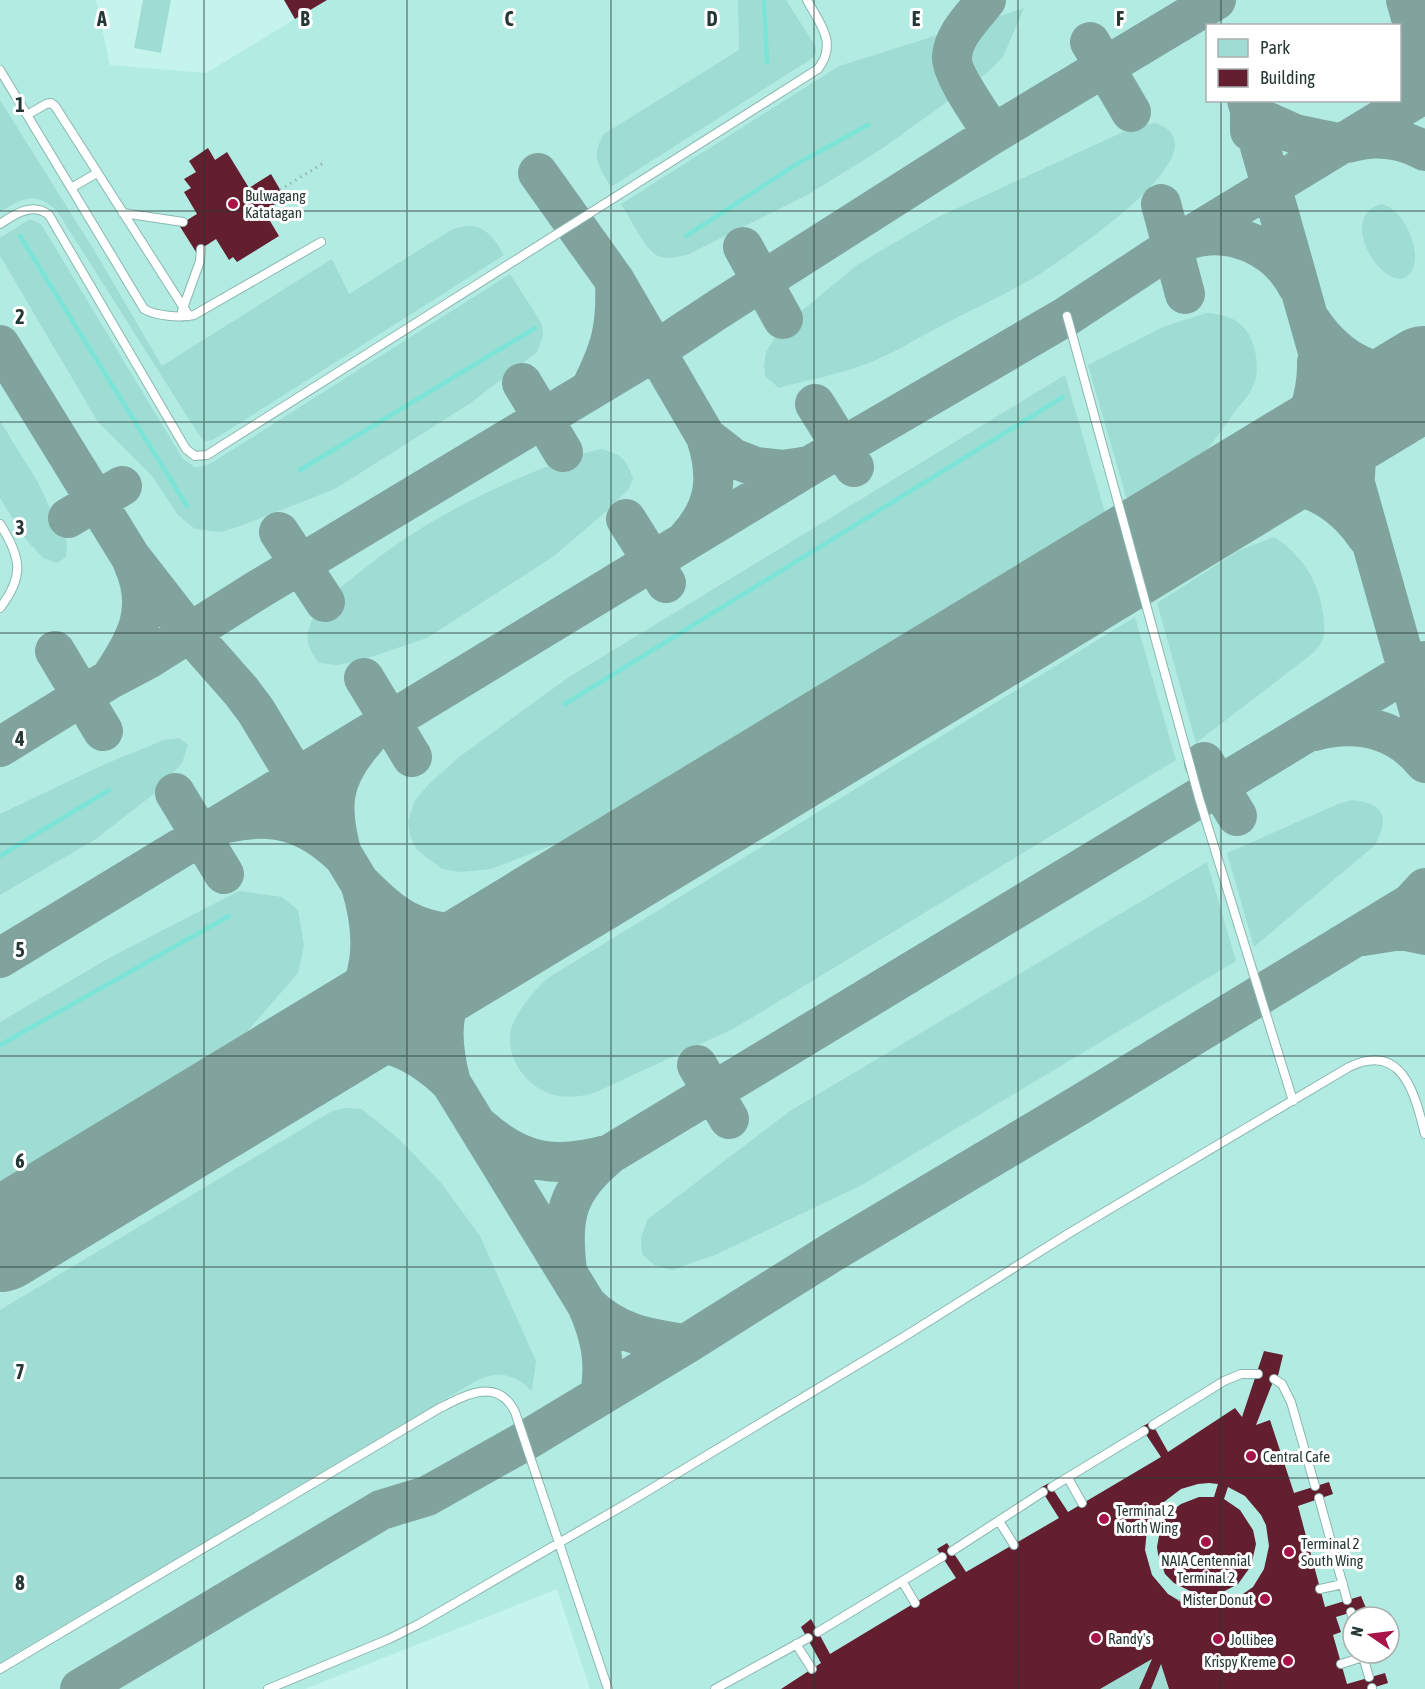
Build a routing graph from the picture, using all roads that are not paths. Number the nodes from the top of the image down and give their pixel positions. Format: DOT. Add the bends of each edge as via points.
graph roads {
  1 [pos="807,0"];
  2 [pos="0,70"];
  3 [pos="27,115"];
  4 [pos="97,173"];
  5 [pos="71,188"];
  6 [pos="123,213"];
  7 [pos="183,222"];
  8 [pos="0,224"];
  9 [pos="321,242"];
  10 [pos="201,249"];
  11 [pos="183,307"];
  12 [pos="170,315"];
  13 [pos="189,316"];
  14 [pos="1067,316"];
  15 [pos="0,524"];
  16 [pos="0,608"];
  17 [pos="1293,1101"];
  18 [pos="1425,1134"];
  19 [pos="1258,1374"];
  20 [pos="1274,1379"];
  21 [pos="1153,1425"];
  22 [pos="1144,1431"];
  23 [pos="1068,1478"];
  24 [pos="1315,1486"];
  25 [pos="1052,1487"];
  26 [pos="1043,1492"];
  27 [pos="1319,1498"];
  28 [pos="1082,1503"];
  29 [pos="999,1521"];
  30 [pos="559,1542"];
  31 [pos="1014,1545"];
  32 [pos="952,1551"];
  33 [pos="942,1557"];
  34 [pos="902,1581"];
  35 [pos="1343,1584"];
  36 [pos="1320,1589"];
  37 [pos="1347,1600"];
  38 [pos="915,1603"];
  39 [pos="818,1632"];
  40 [pos="808,1638"];
  41 [pos="796,1644"];
  42 [pos="1366,1665"];
  43 [pos="0,1669"];
  44 [pos="812,1669"];
  45 [pos="1369,1677"];
  46 [pos="268,1689"];
  47 [pos="608,1689"];
  48 [pos="715,1689"];
  1 -- 8 [label="lane" via="828,40 828,51 818,69 207,455 195,456 186,449 49,215 32,209"];
  2 -- 3 [label="lane"];
  3 -- 4 [label="lane" via="46,104 55,106"];
  3 -- 5 [label="lane"];
  4 -- 5 [label="lane"];
  4 -- 6 [label="lane"];
  5 -- 12 [label="lane" via="144,309"];
  6 -- 7 [label="lane"];
  6 -- 11 [label="lane"];
  9 -- 13 [label="lane"];
  10 -- 11 [label="lane"];
  11 -- 12 [label="lane"];
  11 -- 13 [label="lane"];
  12 -- 13 [label="lane"];
  14 -- 17 [label="lane" via="1199,798"];
  15 -- 16 [label="lane" via="18,562 13,591"];
  17 -- 18 [label="lane" via="1349,1067 1377,1061 1393,1066 1407,1078"];
  17 -- 30 [label="lane"];
  19 -- 21 [label="lane" via="1241,1374 1224,1381"];
  20 -- 24 [label="lane" via="1282,1384 1291,1402"];
  22 -- 23 [label="lane"];
  23 -- 25 [label="lane"];
  23 -- 28 [label="lane"];
  26 -- 29 [label="lane"];
  27 -- 35 [label="lane"];
  29 -- 31 [label="lane"];
  29 -- 32 [label="lane"];
  30 -- 43 [label="lane" via="511,1403 479,1390 438,1408"];
  30 -- 46 [label="lane" via="419,1624"];
  30 -- 47 [label="lane"];
  33 -- 34 [label="lane"];
  34 -- 38 [label="lane"];
  34 -- 39 [label="lane"];
  35 -- 36 [label="lane"];
  35 -- 37 [label="lane"];
  40 -- 41 [label="lane"];
  41 -- 44 [label="lane"];
  41 -- 48 [label="lane"];
  42 -- 45 [label="lane"];
}
